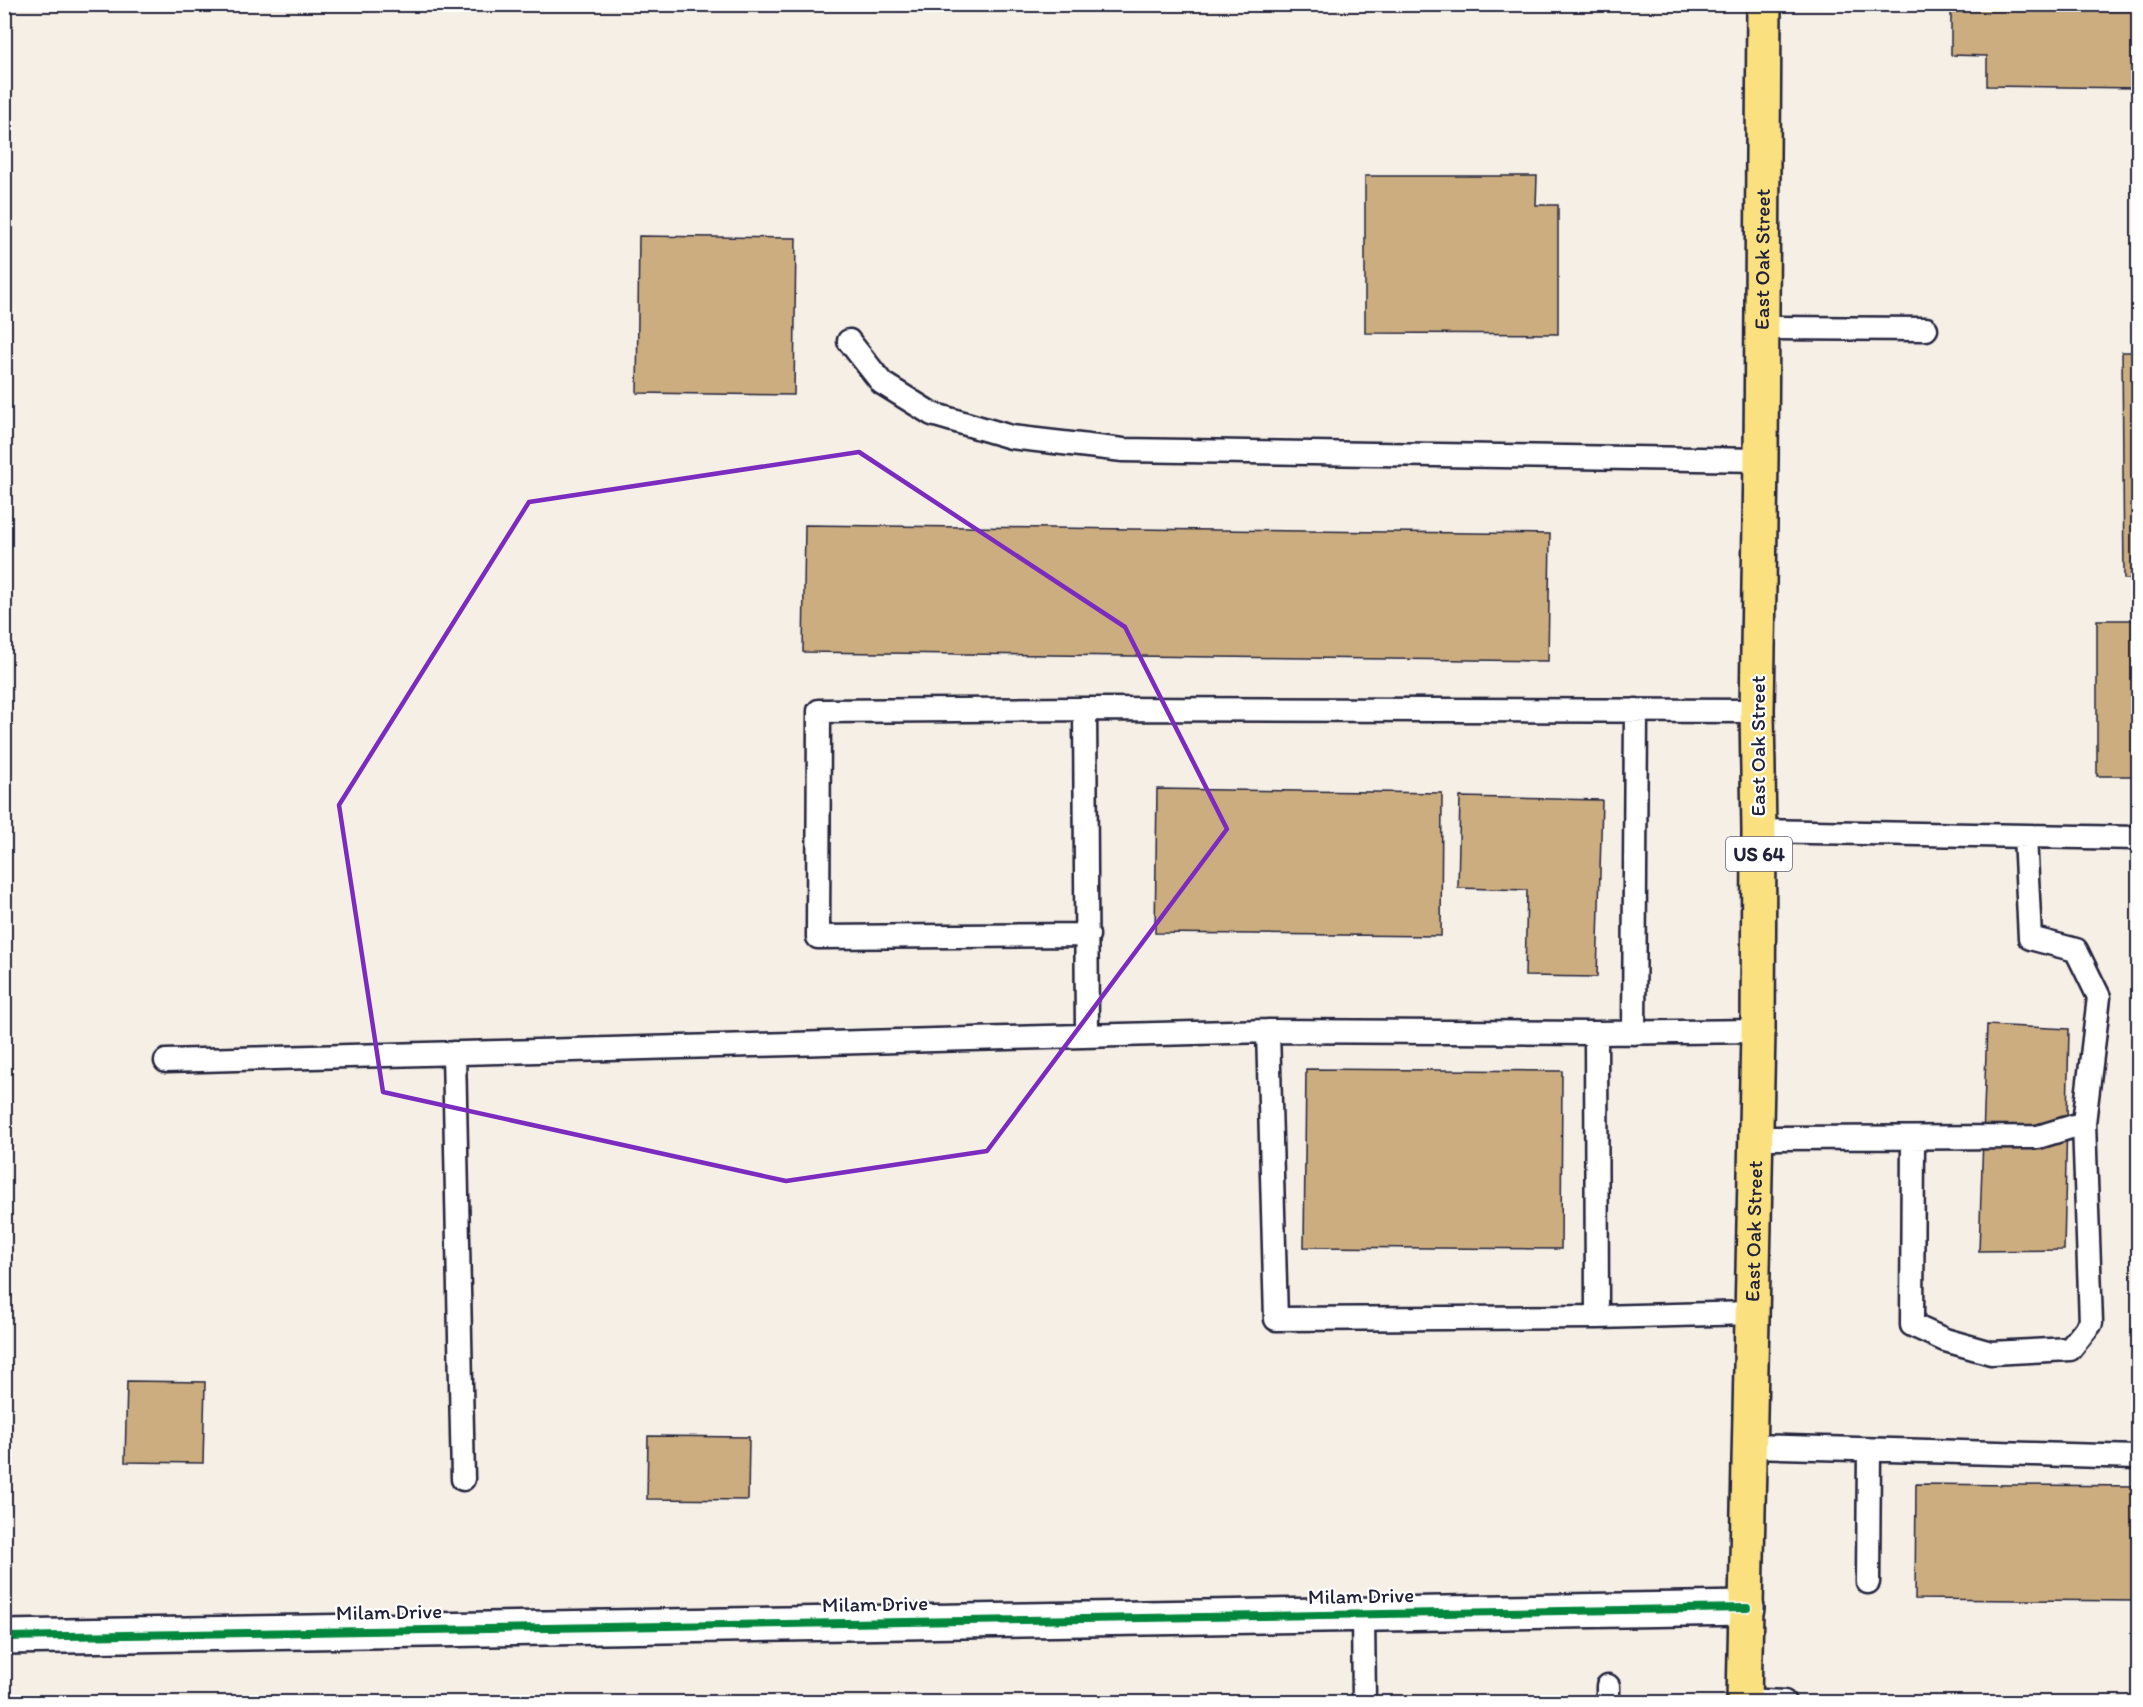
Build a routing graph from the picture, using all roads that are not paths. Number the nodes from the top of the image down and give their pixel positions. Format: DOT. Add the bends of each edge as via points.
graph roads {
  1 [pos="1764,4"];
  2 [pos="1762,328"];
  3 [pos="1926,329"];
  4 [pos="849,341"];
  5 [pos="1761,460"];
  6 [pos="1085,709"];
  7 [pos="1636,710"];
  8 [pos="1757,711"];
  9 [pos="1759,831"];
  10 [pos="2025,836"];
  11 [pos="2139,838"];
  12 [pos="1088,935"];
  13 [pos="1268,1031"];
  14 [pos="1758,1031"];
  15 [pos="1596,1033"];
  16 [pos="1634,1033"];
  17 [pos="1088,1034"];
  18 [pos="454,1053"];
  19 [pos="166,1061"];
  20 [pos="2084,1123"];
  21 [pos="1755,1138"];
  22 [pos="1912,1138"];
  23 [pos="1752,1313"];
  24 [pos="1597,1317"];
  25 [pos="1749,1446"];
  26 [pos="1869,1450"];
  27 [pos="2139,1457"];
  28 [pos="463,1479"];
  29 [pos="1868,1582"];
  30 [pos="1747,1608"];
  31 [pos="1362,1614"];
  32 [pos="4,1637"];
  33 [pos="1744,1701"];
  34 [pos="1364,1702"];
  35 [pos="1784,1702"];
  1 -- 2 [label="highway, East Oak Street / US 64"];
  2 -- 3 [label="lane"];
  2 -- 5 [label="highway, East Oak Street / US 64"];
  4 -- 5 [label="lane" via="882,382 932,414 1011,436 1123,450"];
  5 -- 8 [label="highway, East Oak Street / US 64"];
  6 -- 7 [label="lane"];
  6 -- 12 [label="lane"];
  6 -- 12 [label="lane" via="819,711 818,937"];
  7 -- 8 [label="lane"];
  7 -- 16 [label="lane"];
  8 -- 9 [label="highway, East Oak Street / US 64"];
  9 -- 10 [label="lane"];
  9 -- 14 [label="highway, East Oak Street / US 64"];
  10 -- 11 [label="lane"];
  10 -- 20 [label="lane" via="2030,938 2076,950 2099,997"];
  12 -- 17 [label="lane"];
  13 -- 15 [label="lane"];
  13 -- 17 [label="lane"];
  13 -- 24 [label="lane" via="1276,1318"];
  14 -- 16 [label="lane"];
  14 -- 21 [label="highway, East Oak Street / US 64"];
  15 -- 16 [label="lane"];
  15 -- 24 [label="lane"];
  17 -- 18 [label="lane"];
  18 -- 19 [label="lane"];
  18 -- 28 [label="lane"];
  20 -- 22 [label="lane" via="2038,1137"];
  20 -- 22 [label="lane" via="2091,1323 2070,1349 1991,1353 1945,1340 1912,1325"];
  21 -- 22 [label="lane"];
  21 -- 23 [label="highway, East Oak Street / US 64"];
  23 -- 24 [label="lane"];
  23 -- 25 [label="highway, East Oak Street / US 64"];
  25 -- 26 [label="lane"];
  25 -- 30 [label="highway, East Oak Street / US 64"];
  26 -- 27 [label="lane"];
  26 -- 29 [label="lane"];
  30 -- 31 [label="street, Milam Drive"];
  30 -- 33 [label="highway, East Oak Street / US 64"];
  31 -- 32 [label="street, Milam Drive"];
  31 -- 34 [label="lane"];
  33 -- 35 [label="lane"];
}
